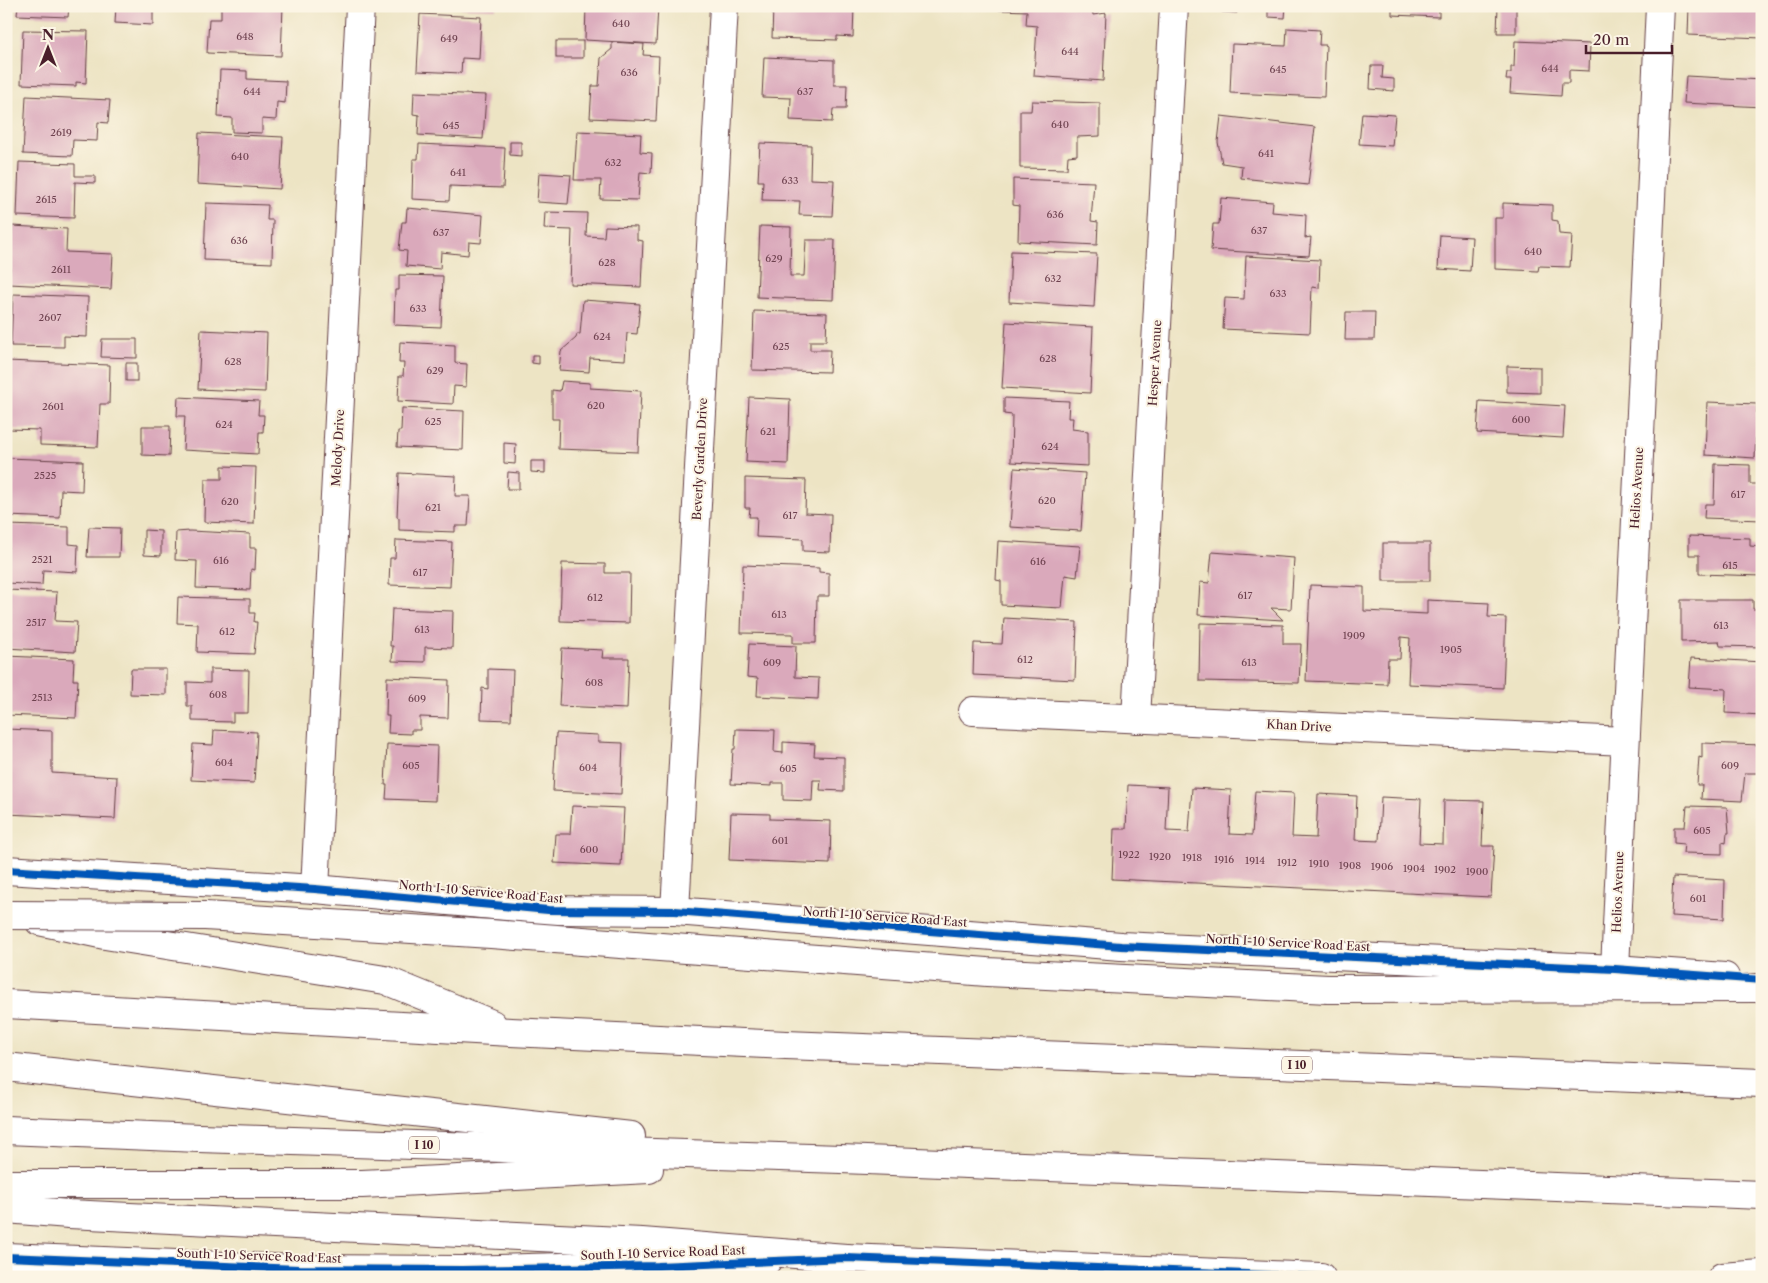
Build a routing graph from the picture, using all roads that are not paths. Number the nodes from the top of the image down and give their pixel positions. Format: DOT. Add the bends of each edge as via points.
graph roads {
  1 [pos="360,6"];
  2 [pos="724,6"];
  3 [pos="1174,6"];
  4 [pos="1660,6"];
  5 [pos="973,711"];
  6 [pos="1136,719"];
  7 [pos="1625,741"];
  8 [pos="6,870"];
  9 [pos="315,889"];
  10 [pos="675,911"];
  11 [pos="6,914"];
  12 [pos="1615,969"];
  13 [pos="1762,980"];
  14 [pos="1762,988"];
  15 [pos="6,1004"];
  16 [pos="512,1032"];
  17 [pos="6,1067"];
  18 [pos="1762,1083"];
  19 [pos="6,1130"];
  20 [pos="842,1158"];
  21 [pos="6,1184"];
  22 [pos="1762,1195"];
  23 [pos="6,1209"];
  24 [pos="6,1257"];
  25 [pos="846,1258"];
  26 [pos="658,1271"];
  27 [pos="299,1273"];
  28 [pos="1104,1273"];
  29 [pos="1762,1274"];
  30 [pos="1321,1277"];
  31 [pos="1722,1277"];
  1 -- 9 [label="main road, Melody Drive"];
  2 -- 10 [label="main road, Beverly Garden Drive"];
  3 -- 6 [label="main road, Hesper Avenue"];
  4 -- 7 [label="main road, Helios Avenue"];
  5 -- 6 [label="main road, Khan Drive"];
  6 -- 7 [label="main road, Khan Drive"];
  7 -- 12 [label="main road, Helios Avenue"];
  8 -- 9 [label="main road, North I-10 Service Road East"];
  9 -- 10 [label="main road, North I-10 Service Road East" via="548,910"];
  10 -- 12 [label="main road, North I-10 Service Road East" via="1121,946"];
  11 -- 14 [label="main road, bridge" via="205,916 987,972 1328,989"];
  11 -- 16 [label="main road" via="105,935 385,980"];
  12 -- 13 [label="main road, North I-10 Service Road East"];
  15 -- 16 [label="main road, I 10"];
  16 -- 18 [label="main road, I 10"];
  17 -- 20 [label="main road"];
  19 -- 20 [label="main road, I 10"];
  20 -- 21 [label="main road" via="362,1184"];
  20 -- 22 [label="main road, I 10"];
  23 -- 25 [label="main road" via="642,1242"];
  24 -- 27 [label="main road, South I-10 Service Road East"];
  25 -- 26 [label="main road, South I-10 Service Road East"];
  25 -- 28 [label="main road, South I-10 Service Road East"];
  26 -- 27 [label="main road, South I-10 Service Road East"];
  28 -- 30 [label="main road, South I-10 Service Road East"];
  29 -- 31 [label="main road"];
}
